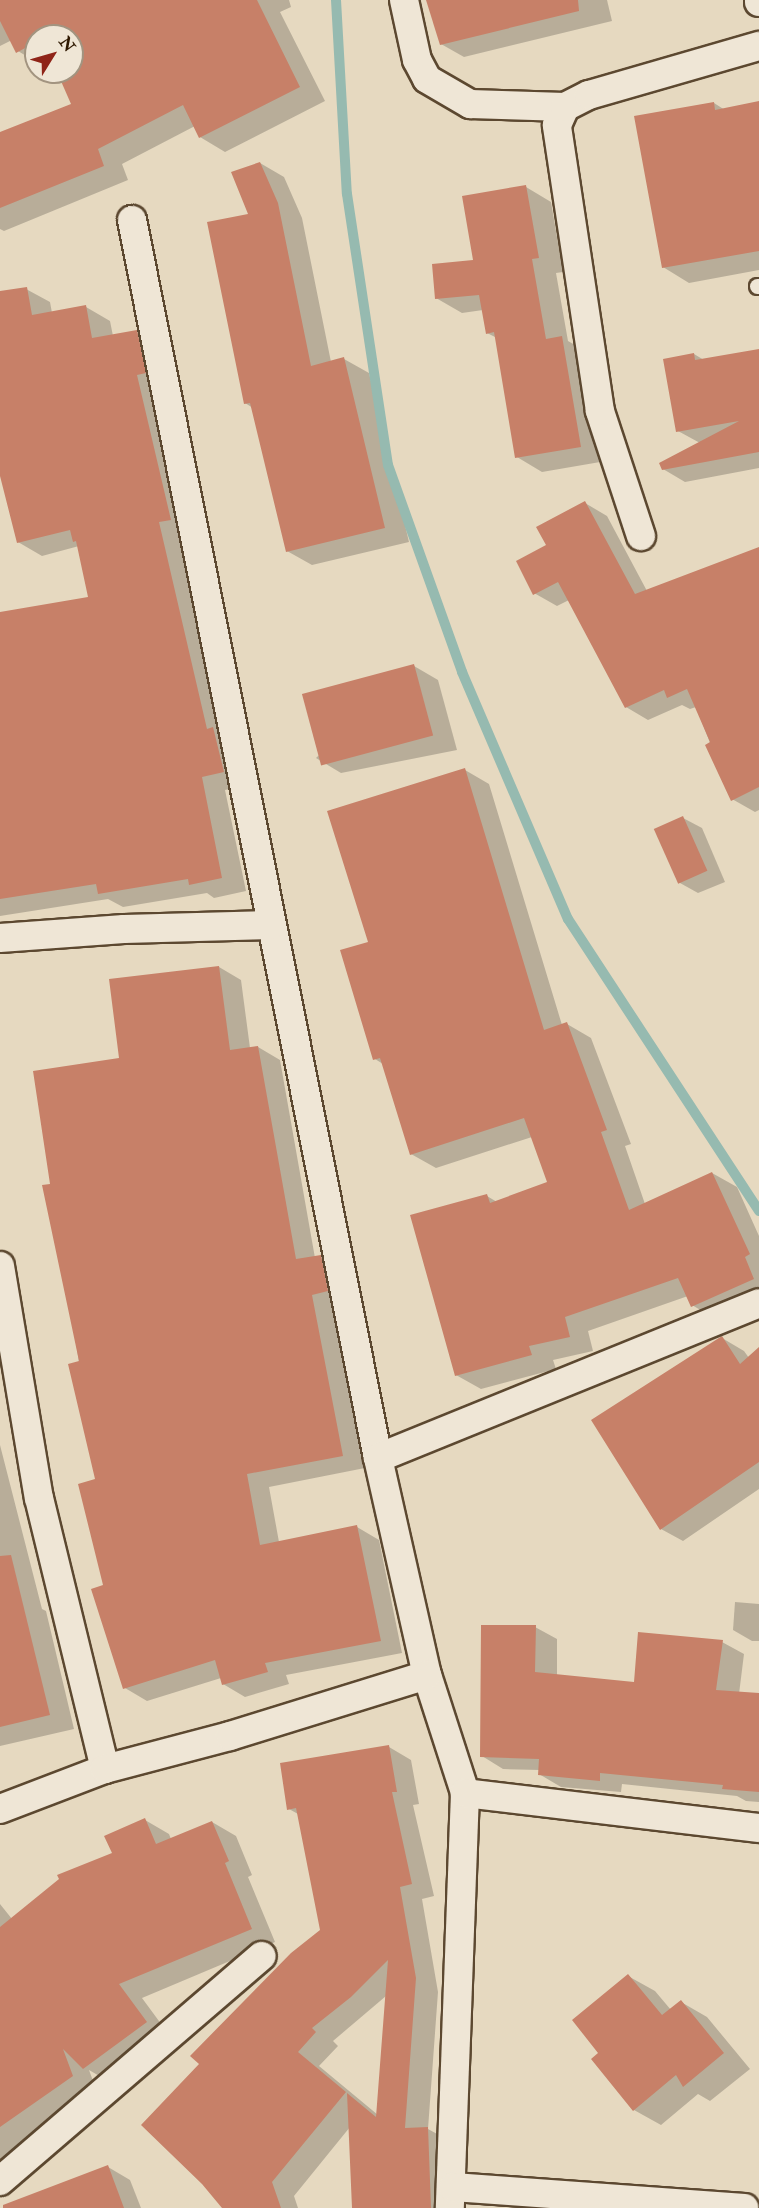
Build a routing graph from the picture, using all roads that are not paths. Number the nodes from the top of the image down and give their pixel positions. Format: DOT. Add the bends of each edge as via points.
graph roads {
  1 [pos="404,0"];
  2 [pos="759,46"];
  3 [pos="565,107"];
  4 [pos="132,220"];
  5 [pos="641,536"];
  6 [pos="271,925"];
  7 [pos="0,938"];
  8 [pos="0,1266"];
  9 [pos="759,1303"];
  10 [pos="378,1458"];
  11 [pos="427,1675"];
  12 [pos="105,1769"];
  13 [pos="465,1794"];
  14 [pos="0,1809"];
  15 [pos="759,1828"];
  16 [pos="262,1956"];
  17 [pos="0,2181"];
  18 [pos="451,2197"];
  19 [pos="744,2208"];
  1 -- 3 [label="street" via="417,60 427,79 470,104"];
  2 -- 3 [label="street" via="589,95"];
  3 -- 5 [label="street" via="558,125 600,411"];
  4 -- 6 [label="street"];
  6 -- 7 [label="street" via="124,929"];
  6 -- 10 [label="street"];
  8 -- 12 [label="street" via="39,1498"];
  9 -- 10 [label="street"];
  10 -- 11 [label="street"];
  11 -- 12 [label="street" via="230,1736"];
  11 -- 13 [label="street"];
  12 -- 14 [label="street"];
  13 -- 15 [label="street"];
  13 -- 18 [label="street"];
  16 -- 17 [label="street"];
  18 -- 19 [label="street"];
}
